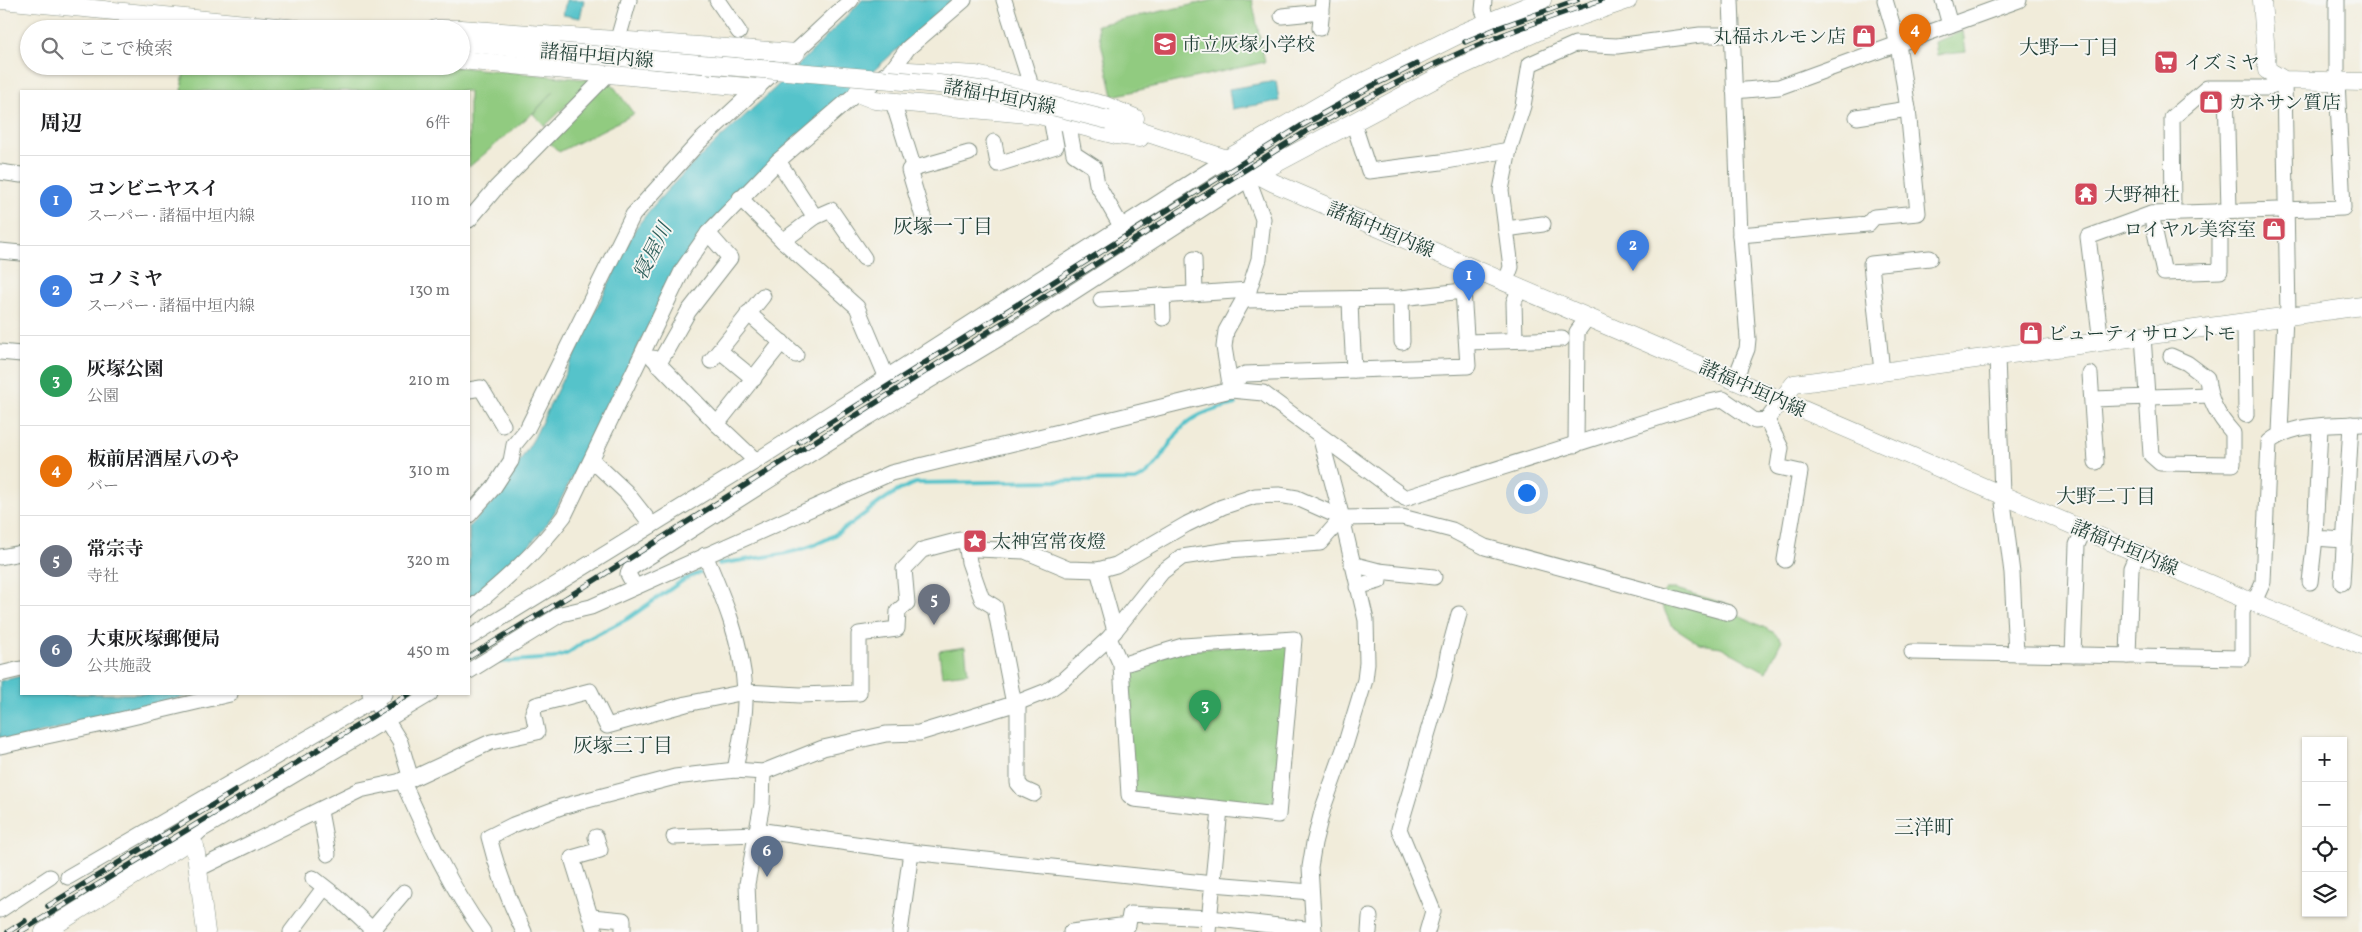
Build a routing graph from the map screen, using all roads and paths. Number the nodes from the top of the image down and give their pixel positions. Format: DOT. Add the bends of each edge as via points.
graph roads {
  1 [pos="2,0"];
  2 [pos="629,0"];
  3 [pos="717,0"];
  4 [pos="851,0"];
  5 [pos="964,0"];
  6 [pos="1004,0"];
  7 [pos="1484,0"];
  8 [pos="1542,0"];
  9 [pos="1628,0"];
  10 [pos="1730,0"];
  11 [pos="1885,0"];
  12 [pos="1943,0"];
  13 [pos="2019,0"];
  14 [pos="2262,0"];
  15 [pos="2337,0"];
  16 [pos="1323,6"];
  17 [pos="1282,16"];
  18 [pos="206,20"];
  19 [pos="1488,22"];
  20 [pos="1950,25"];
  21 [pos="1320,28"];
  22 [pos="470,30"];
  23 [pos="740,32"];
  24 [pos="1731,35"];
  25 [pos="617,42"];
  26 [pos="470,43"];
  27 [pos="1898,44"];
  28 [pos="796,54"];
  29 [pos="470,61"];
  30 [pos="892,70"];
  31 [pos="608,74"];
  32 [pos="2284,80"];
  33 [pos="2337,80"];
  34 [pos="2362,82"];
  35 [pos="1029,87"];
  36 [pos="757,88"];
  37 [pos="2226,89"];
  38 [pos="1734,91"];
  39 [pos="857,93"];
  40 [pos="893,102"];
  41 [pos="1908,109"];
  42 [pos="1856,117"];
  43 [pos="1059,120"];
  44 [pos="1353,122"];
  45 [pos="994,142"];
  46 [pos="1182,144"];
  47 [pos="1509,150"];
  48 [pos="969,153"];
  49 [pos="1227,159"];
  50 [pos="778,161"];
  51 [pos="914,169"];
  52 [pos="0,172"];
  53 [pos="20,175"];
  54 [pos="1252,177"];
  55 [pos="740,198"];
  56 [pos="2286,209"];
  57 [pos="2224,211"];
  58 [pos="2173,213"];
  59 [pos="2151,214"];
  60 [pos="814,217"];
  61 [pos="470,219"];
  62 [pos="924,220"];
  63 [pos="1543,224"];
  64 [pos="1121,226"];
  65 [pos="1506,229"];
  66 [pos="708,233"];
  67 [pos="1740,235"];
  68 [pos="783,242"];
  69 [pos="0,251"];
  70 [pos="20,253"];
  71 [pos="864,258"];
  72 [pos="1930,258"];
  73 [pos="1194,259"];
  74 [pos="1472,268"];
  75 [pos="1513,284"];
  76 [pos="1463,291"];
  77 [pos="1195,293"];
  78 [pos="1162,295"];
  79 [pos="1246,295"];
  80 [pos="763,296"];
  81 [pos="1401,298"];
  82 [pos="1350,299"];
  83 [pos="1101,300"];
  84 [pos="2362,306"];
  85 [pos="748,313"];
  86 [pos="2287,316"];
  87 [pos="1588,317"];
  88 [pos="1163,318"];
  89 [pos="2244,322"];
  90 [pos="2143,336"];
  91 [pos="1562,339"];
  92 [pos="1515,340"];
  93 [pos="782,342"];
  94 [pos="1402,342"];
  95 [pos="1466,342"];
  96 [pos="2101,342"];
  97 [pos="644,347"];
  98 [pos="0,352"];
  99 [pos="20,354"];
  100 [pos="796,356"];
  101 [pos="1997,356"];
  102 [pos="2171,356"];
  103 [pos="658,365"];
  104 [pos="1354,370"];
  105 [pos="1882,372"];
  106 [pos="2090,374"];
  107 [pos="887,378"];
  108 [pos="754,379"];
  109 [pos="1735,379"];
  110 [pos="1230,387"];
  111 [pos="470,390"];
  112 [pos="2209,396"];
  113 [pos="2149,397"];
  114 [pos="2093,399"];
  115 [pos="1782,401"];
  116 [pos="2246,415"];
  117 [pos="1767,420"];
  118 [pos="717,424"];
  119 [pos="2357,424"];
  120 [pos="503,425"];
  121 [pos="2320,427"];
  122 [pos="2280,433"];
  123 [pos="1320,436"];
  124 [pos="1576,445"];
  125 [pos="592,460"];
  126 [pos="756,462"];
  127 [pos="2096,462"];
  128 [pos="2002,494"];
  129 [pos="1405,498"];
  130 [pos="470,514"];
  131 [pos="1402,517"];
  132 [pos="1342,518"];
  133 [pos="652,525"];
  134 [pos="2084,529"];
  135 [pos="2314,538"];
  136 [pos="2343,540"];
  137 [pos="966,543"];
  138 [pos="2138,552"];
  139 [pos="20,553"];
  140 [pos="705,555"];
  141 [pos="0,557"];
  142 [pos="1785,560"];
  143 [pos="1352,564"];
  144 [pos="1098,570"];
  145 [pos="1379,571"];
  146 [pos="1434,577"];
  147 [pos="2310,582"];
  148 [pos="2342,583"];
  149 [pos="635,587"];
  150 [pos="1358,587"];
  151 [pos="2250,601"];
  152 [pos="473,606"];
  153 [pos="1729,613"];
  154 [pos="1459,614"];
  155 [pos="490,624"];
  156 [pos="1112,634"];
  157 [pos="470,637"];
  158 [pos="2362,646"];
  159 [pos="1912,652"];
  160 [pos="2016,654"];
  161 [pos="2073,655"];
  162 [pos="2128,656"];
  163 [pos="1121,665"];
  164 [pos="20,668"];
  165 [pos="470,670"];
  166 [pos="0,674"];
  167 [pos="745,692"];
  168 [pos="226,695"];
  169 [pos="428,695"];
  170 [pos="376,696"];
  171 [pos="1016,703"];
  172 [pos="386,720"];
  173 [pos="0,746"];
  174 [pos="735,770"];
  175 [pos="763,772"];
  176 [pos="407,780"];
  177 [pos="1034,794"];
  178 [pos="1220,809"];
  179 [pos="320,812"];
  180 [pos="152,829"];
  181 [pos="757,832"];
  182 [pos="596,837"];
  183 [pos="674,837"];
  184 [pos="188,841"];
  185 [pos="168,852"];
  186 [pos="911,852"];
  187 [pos="328,854"];
  188 [pos="200,868"];
  189 [pos="50,877"];
  190 [pos="68,877"];
  191 [pos="1213,884"];
  192 [pos="404,892"];
  193 [pos="1307,892"];
  194 [pos="0,910"];
  195 [pos="1370,917"];
  196 [pos="594,925"];
  197 [pos="1209,925"];
  198 [pos="1131,928"];
  199 [pos="372,931"];
  200 [pos="1309,931"];
  201 [pos="44,932"];
  202 [pos="206,932"];
  203 [pos="291,932"];
  204 [pos="483,932"];
  205 [pos="524,932"];
  206 [pos="623,932"];
  207 [pos="748,932"];
  208 [pos="900,932"];
  209 [pos="1070,932"];
  210 [pos="1369,932"];
  211 [pos="1427,932"];
  1 -- 18 [label="street"];
  2 -- 25 [label="street"];
  3 -- 23 [label="street"];
  4 -- 28 [label="street"];
  5 -- 30 [label="street" via="908,48"];
  6 -- 35 [label="street"];
  7 -- 19 [label="street" via="1483,10"];
  8 -- 19 [label="street"];
  9 -- 44 [label="street" via="1543,29 1446,73"];
  10 -- 24 [label="street"];
  11 -- 27 [label="street"];
  12 -- 20 [label="street"];
  13 -- 20 [label="street"];
  14 -- 32 [label="street" via="2267,70"];
  15 -- 33 [label="street"];
  16 -- 17 [label="street"];
  16 -- 21 [label="street"];
  19 -- 49 [label="street" via="1342,92"];
  20 -- 27 [label="street"];
  22 -- 25 [label="street"];
  24 -- 38 [label="street"];
  24 -- 47 [label="street" via="1700,35 1617,46 1575,44 1530,64 1523,106"];
  25 -- 28 [label="street"];
  25 -- 31 [label="street"];
  26 -- 46 [label="street, 諸福中垣内線, bridge" via="939,84 1000,93 1108,120"];
  27 -- 38 [label="street" via="1779,87"];
  27 -- 41 [label="street"];
  28 -- 36 [label="street"];
  29 -- 31 [label="street"];
  30 -- 35 [label="street" via="976,75"];
  30 -- 39 [label="street"];
  31 -- 36 [label="street"];
  31 -- 61 [label="street"];
  32 -- 33 [label="street"];
  32 -- 37 [label="street" via="2268,88"];
  32 -- 56 [label="street"];
  33 -- 34 [label="street"];
  33 -- 56 [label="street" via="2342,208"];
  35 -- 46 [label="street" via="1104,105 1148,124"];
  36 -- 130 [label="street" via="699,142 633,215 527,429 514,445 511,462"];
  37 -- 57 [label="street"];
  37 -- 58 [label="street" via="2206,88 2172,118"];
  38 -- 67 [label="street"];
  39 -- 40 [label="street"];
  39 -- 50 [label="street"];
  40 -- 43 [label="street" via="968,107"];
  40 -- 51 [label="street"];
  41 -- 42 [label="street"];
  41 -- 67 [label="street" via="1918,213 1874,217 1868,224"];
  43 -- 45 [label="street" via="1056,146 998,164"];
  43 -- 46 [label="street" via="1116,135"];
  43 -- 64 [label="street" via="1074,154 1094,167 1097,184"];
  44 -- 47 [label="street" via="1369,171"];
  44 -- 54 [label="street"];
  46 -- 49 [label="street, 諸福中垣内線"];
  47 -- 65 [label="street" via="1501,190"];
  48 -- 51 [label="street"];
  49 -- 54 [label="street, 諸福中垣内線"];
  49 -- 64 [label="street"];
  50 -- 55 [label="street"];
  50 -- 60 [label="street"];
  51 -- 62 [label="street" via="909,170"];
  52 -- 53 [label="street"];
  54 -- 74 [label="street, 諸福中垣内線"];
  54 -- 79 [label="street" via="1263,219 1259,259"];
  54 -- 149 [label="street" via="1036,316 867,418 631,568 628,574"];
  55 -- 66 [label="street"];
  55 -- 68 [label="street"];
  56 -- 57 [label="street"];
  56 -- 86 [label="street"];
  57 -- 58 [label="street"];
  57 -- 59 [label="street" via="2220,271 2164,273"];
  58 -- 59 [label="street"];
  59 -- 96 [label="street" via="2088,237"];
  60 -- 68 [label="street"];
  60 -- 71 [label="street" via="831,210"];
  63 -- 65 [label="street"];
  64 -- 107 [label="street"];
  65 -- 75 [label="street"];
  66 -- 97 [label="street" via="683,269"];
  66 -- 103 [label="street" via="730,258 688,312"];
  67 -- 109 [label="street" via="1748,339"];
  68 -- 107 [label="street" via="857,307"];
  69 -- 70 [label="street"];
  72 -- 105 [label="street" via="1872,264"];
  73 -- 77 [label="street"];
  74 -- 75 [label="street, 諸福中垣内線"];
  74 -- 76 [label="street"];
  75 -- 87 [label="street, 諸福中垣内線"];
  75 -- 92 [label="street"];
  76 -- 81 [label="street"];
  76 -- 95 [label="street"];
  77 -- 78 [label="street"];
  77 -- 79 [label="street"];
  78 -- 83 [label="street"];
  78 -- 88 [label="street"];
  79 -- 82 [label="street"];
  79 -- 110 [label="street" via="1226,331 1224,347"];
  80 -- 85 [label="street"];
  81 -- 82 [label="street"];
  81 -- 94 [label="street"];
  82 -- 104 [label="street"];
  84 -- 86 [label="street"];
  85 -- 93 [label="street"];
  85 -- 108 [label="street" via="716,356"];
  86 -- 89 [label="street"];
  86 -- 122 [label="street"];
  87 -- 109 [label="street, 諸福中垣内線"];
  87 -- 124 [label="street" via="1577,332"];
  89 -- 90 [label="street"];
  89 -- 116 [label="street"];
  90 -- 96 [label="street"];
  90 -- 113 [label="street"];
  91 -- 92 [label="street"];
  92 -- 95 [label="street"];
  93 -- 100 [label="street"];
  93 -- 108 [label="street"];
  95 -- 104 [label="street" via="1468,366"];
  96 -- 101 [label="street"];
  97 -- 103 [label="street"];
  97 -- 125 [label="street"];
  98 -- 99 [label="street"];
  101 -- 105 [label="street"];
  101 -- 128 [label="street"];
  102 -- 112 [label="street" via="2207,378"];
  103 -- 118 [label="street"];
  104 -- 110 [label="street" via="1245,374"];
  105 -- 115 [label="street" via="1794,384"];
  106 -- 114 [label="street"];
  107 -- 126 [label="street"];
  108 -- 118 [label="street"];
  109 -- 115 [label="street, 諸福中垣内線"];
  110 -- 123 [label="street" via="1263,393"];
  110 -- 140 [label="street" via="891,474"];
  111 -- 120 [label="street" via="481,388"];
  112 -- 113 [label="street"];
  112 -- 113 [label="street" via="2220,418 2233,433 2233,464 2160,463 2152,455"];
  113 -- 114 [label="street"];
  114 -- 127 [label="street"];
  115 -- 117 [label="street"];
  115 -- 128 [label="street, 諸福中垣内線"];
  117 -- 124 [label="street" via="1755,421 1723,399"];
  117 -- 142 [label="street" via="1782,448 1778,467 1800,472"];
  118 -- 126 [label="street"];
  119 -- 121 [label="street"];
  119 -- 136 [label="street"];
  121 -- 122 [label="street"];
  121 -- 135 [label="street"];
  122 -- 151 [label="street" via="2269,442 2263,582"];
  123 -- 129 [label="street"];
  123 -- 132 [label="street"];
  124 -- 129 [label="street"];
  125 -- 133 [label="street" via="626,492"];
  125 -- 152 [label="street" via="564,516 545,541"];
  126 -- 133 [label="street"];
  128 -- 134 [label="street, 諸福中垣内線"];
  128 -- 160 [label="street" via="2012,573"];
  129 -- 131 [label="street"];
  131 -- 132 [label="street"];
  131 -- 153 [label="street" via="1452,530 1485,547"];
  132 -- 143 [label="street"];
  132 -- 144 [label="street" via="1296,498 1279,494 1255,496 1222,507 1116,565"];
  132 -- 156 [label="street" via="1320,543 1182,557 1162,572"];
  133 -- 155 [label="street"];
  134 -- 138 [label="street, 諸福中垣内線"];
  134 -- 161 [label="street" via="2077,545"];
  135 -- 136 [label="street"];
  135 -- 147 [label="street"];
  136 -- 148 [label="street"];
  137 -- 144 [label="street" via="977,549 1025,551 1068,569"];
  137 -- 167 [label="street" via="960,540 922,550 904,569 907,603 898,612 897,629 860,634 859,693 800,695"];
  137 -- 171 [label="street" via="982,599 995,607"];
  138 -- 151 [label="street, 諸福中垣内線"];
  138 -- 162 [label="street" via="2131,568"];
  139 -- 141 [label="street"];
  140 -- 149 [label="street"];
  140 -- 167 [label="street" via="731,615"];
  143 -- 145 [label="street"];
  143 -- 150 [label="street"];
  144 -- 156 [label="street"];
  145 -- 146 [label="street"];
  145 -- 150 [label="street" via="1379,581"];
  149 -- 165 [label="street" via="591,607 561,614"];
  150 -- 193 [label="street" via="1366,620 1365,680 1323,808"];
  151 -- 158 [label="street, 諸福中垣内線"];
  151 -- 162 [label="street" via="2242,612 2242,658"];
  152 -- 155 [label="street"];
  154 -- 211 [label="street" via="1441,653 1444,678 1399,829 1433,911"];
  155 -- 157 [label="street"];
  156 -- 163 [label="street"];
  156 -- 171 [label="street" via="1063,680"];
  159 -- 160 [label="street"];
  160 -- 161 [label="street"];
  161 -- 162 [label="street"];
  163 -- 178 [label="street" via="1129,795 1134,799"];
  163 -- 178 [label="street" via="1183,646 1294,639 1278,816"];
  164 -- 166 [label="street"];
  167 -- 174 [label="street"];
  167 -- 176 [label="street" via="607,726 590,691 536,705 533,712 538,732 491,742"];
  168 -- 173 [label="street"];
  169 -- 172 [label="street"];
  170 -- 172 [label="street"];
  170 -- 180 [label="street"];
  171 -- 175 [label="street" via="919,733 886,734 823,748"];
  171 -- 177 [label="street" via="1018,783"];
  172 -- 176 [label="street" via="400,742"];
  172 -- 184 [label="street" via="201,830"];
  174 -- 175 [label="street"];
  174 -- 205 [label="street" via="675,777 510,818 489,837 494,861"];
  175 -- 181 [label="street"];
  176 -- 179 [label="street" via="360,790"];
  176 -- 204 [label="street" via="432,846"];
  178 -- 191 [label="street"];
  179 -- 187 [label="street"];
  179 -- 188 [label="street"];
  180 -- 185 [label="street"];
  180 -- 190 [label="street"];
  181 -- 183 [label="street"];
  181 -- 186 [label="street"];
  181 -- 207 [label="street" via="747,884"];
  182 -- 196 [label="street" via="600,850 572,858"];
  184 -- 185 [label="street"];
  184 -- 188 [label="street" via="195,846"];
  185 -- 201 [label="street"];
  186 -- 191 [label="street"];
  186 -- 208 [label="street"];
  188 -- 202 [label="street"];
  189 -- 194 [label="street"];
  191 -- 193 [label="street"];
  191 -- 197 [label="street"];
  192 -- 199 [label="street"];
  193 -- 200 [label="street"];
  195 -- 210 [label="street"];
  196 -- 206 [label="street" via="623,920"];
  197 -- 198 [label="street" via="1130,914"];
  197 -- 200 [label="street"];
  198 -- 209 [label="street"];
  199 -- 203 [label="street" via="318,883"];
}
